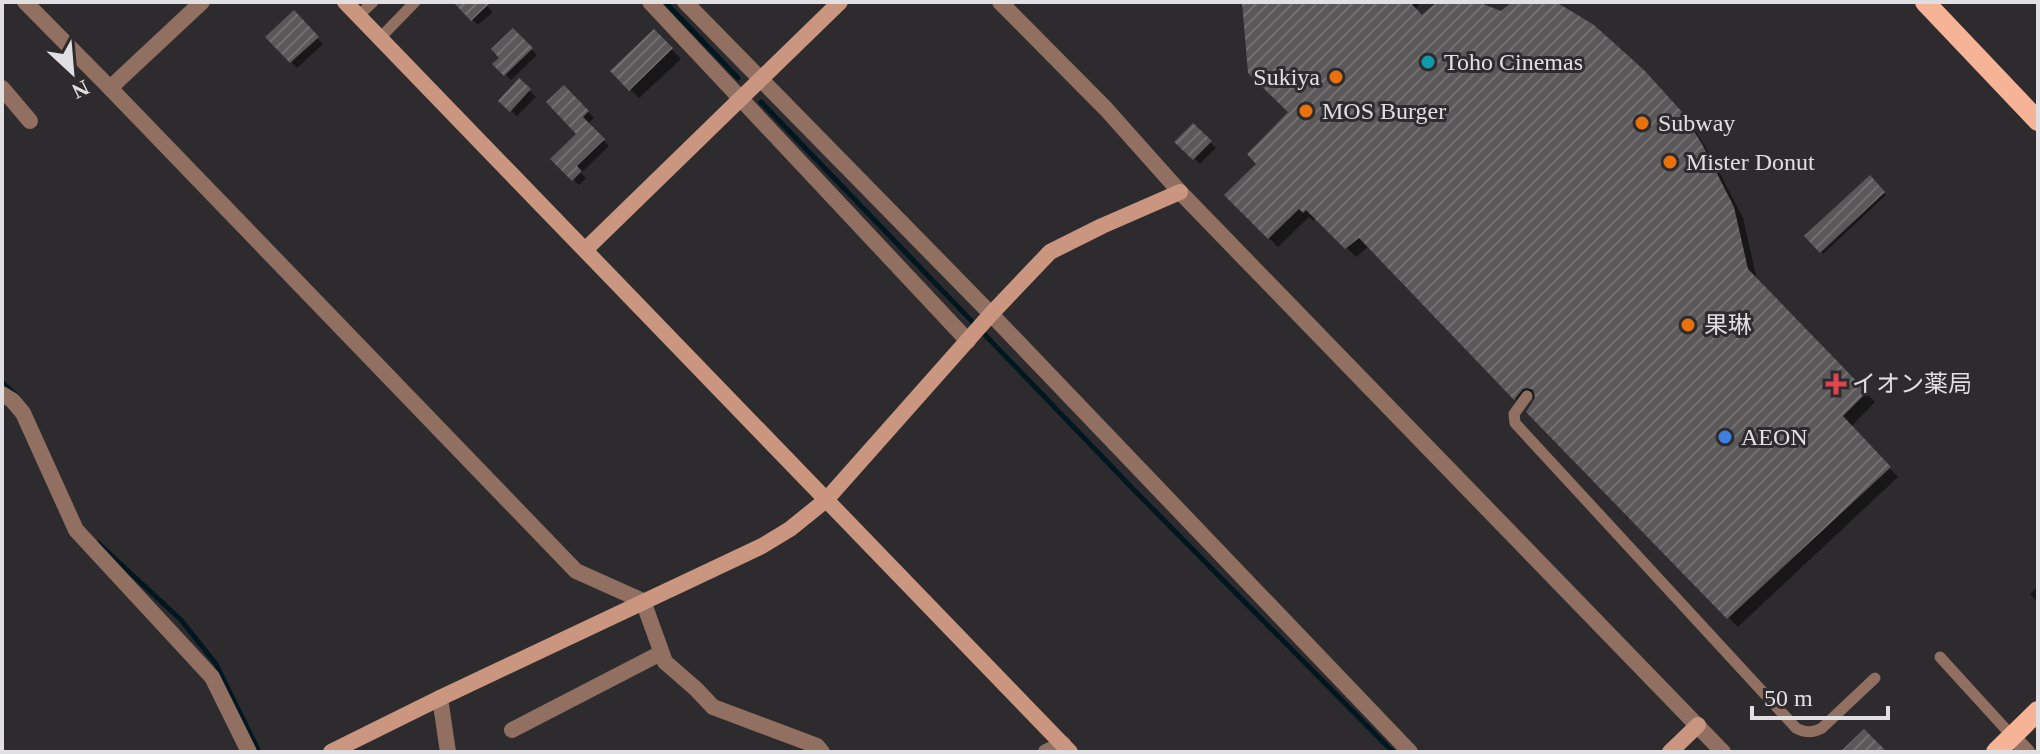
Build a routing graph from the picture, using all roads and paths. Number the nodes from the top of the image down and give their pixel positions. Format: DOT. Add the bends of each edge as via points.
graph roads {
  1 [pos="25,2"];
  2 [pos="202,2"];
  3 [pos="345,2"];
  4 [pos="373,2"];
  5 [pos="415,2"];
  6 [pos="650,2"];
  7 [pos="685,2"];
  8 [pos="840,2"];
  9 [pos="1000,2"];
  10 [pos="1925,2"];
  11 [pos="358,16"];
  12 [pos="380,38"];
  13 [pos="760,80"];
  14 [pos="2,88"];
  15 [pos="110,88"];
  16 [pos="740,99"];
  17 [pos="30,121"];
  18 [pos="2038,121"];
  19 [pos="1180,192"];
  20 [pos="585,250"];
  21 [pos="991,314"];
  22 [pos="968,341"];
  23 [pos="2,394"];
  24 [pos="1527,396"];
  25 [pos="826,500"];
  26 [pos="643,601"];
  27 [pos="661,653"];
  28 [pos="1940,657"];
  29 [pos="1875,678"];
  30 [pos="440,698"];
  31 [pos="2038,711"];
  32 [pos="1698,725"];
  33 [pos="512,730"];
  34 [pos="2012,736"];
  35 [pos="1066,748"];
  36 [pos="249,752"];
  37 [pos="331,752"];
  38 [pos="448,752"];
  39 [pos="822,752"];
  40 [pos="1046,752"];
  41 [pos="1410,752"];
  42 [pos="1670,752"];
  43 [pos="1723,752"];
  44 [pos="1996,752"];
  45 [pos="2027,752"];
  1 -- 15 [label="street"];
  2 -- 15 [label="street"];
  3 -- 11 [label="street"];
  4 -- 11 [label="lane"];
  5 -- 12 [label="lane"];
  6 -- 16 [label="street"];
  7 -- 13 [label="street"];
  8 -- 13 [label="street"];
  9 -- 19 [label="street"];
  10 -- 18 [label="main road"];
  11 -- 12 [label="street"];
  12 -- 20 [label="street"];
  13 -- 16 [label="street"];
  13 -- 21 [label="street"];
  14 -- 17 [label="street"];
  15 -- 26 [label="street" via="576,571"];
  16 -- 20 [label="street"];
  16 -- 22 [label="street"];
  19 -- 21 [label="street" via="1050,252"];
  19 -- 32 [label="street"];
  20 -- 25 [label="street"];
  21 -- 22 [label="street"];
  21 -- 41 [label="street"];
  22 -- 25 [label="street"];
  23 -- 36 [label="street" via="23,413 76,530 212,677"];
  24 -- 29 [label="lane" via="1514,414 1515,423 1796,728 1822,728"];
  25 -- 26 [label="street" via="762,546"];
  25 -- 35 [label="street"];
  26 -- 27 [label="street"];
  26 -- 30 [label="street"];
  27 -- 33 [label="street"];
  27 -- 39 [label="street" via="713,707"];
  28 -- 34 [label="lane"];
  30 -- 37 [label="street"];
  30 -- 38 [label="street"];
  31 -- 34 [label="main road"];
  32 -- 42 [label="street"];
  32 -- 43 [label="street"];
  34 -- 44 [label="main road"];
  34 -- 45 [label="street"];
  35 -- 40 [label="street"];
}
